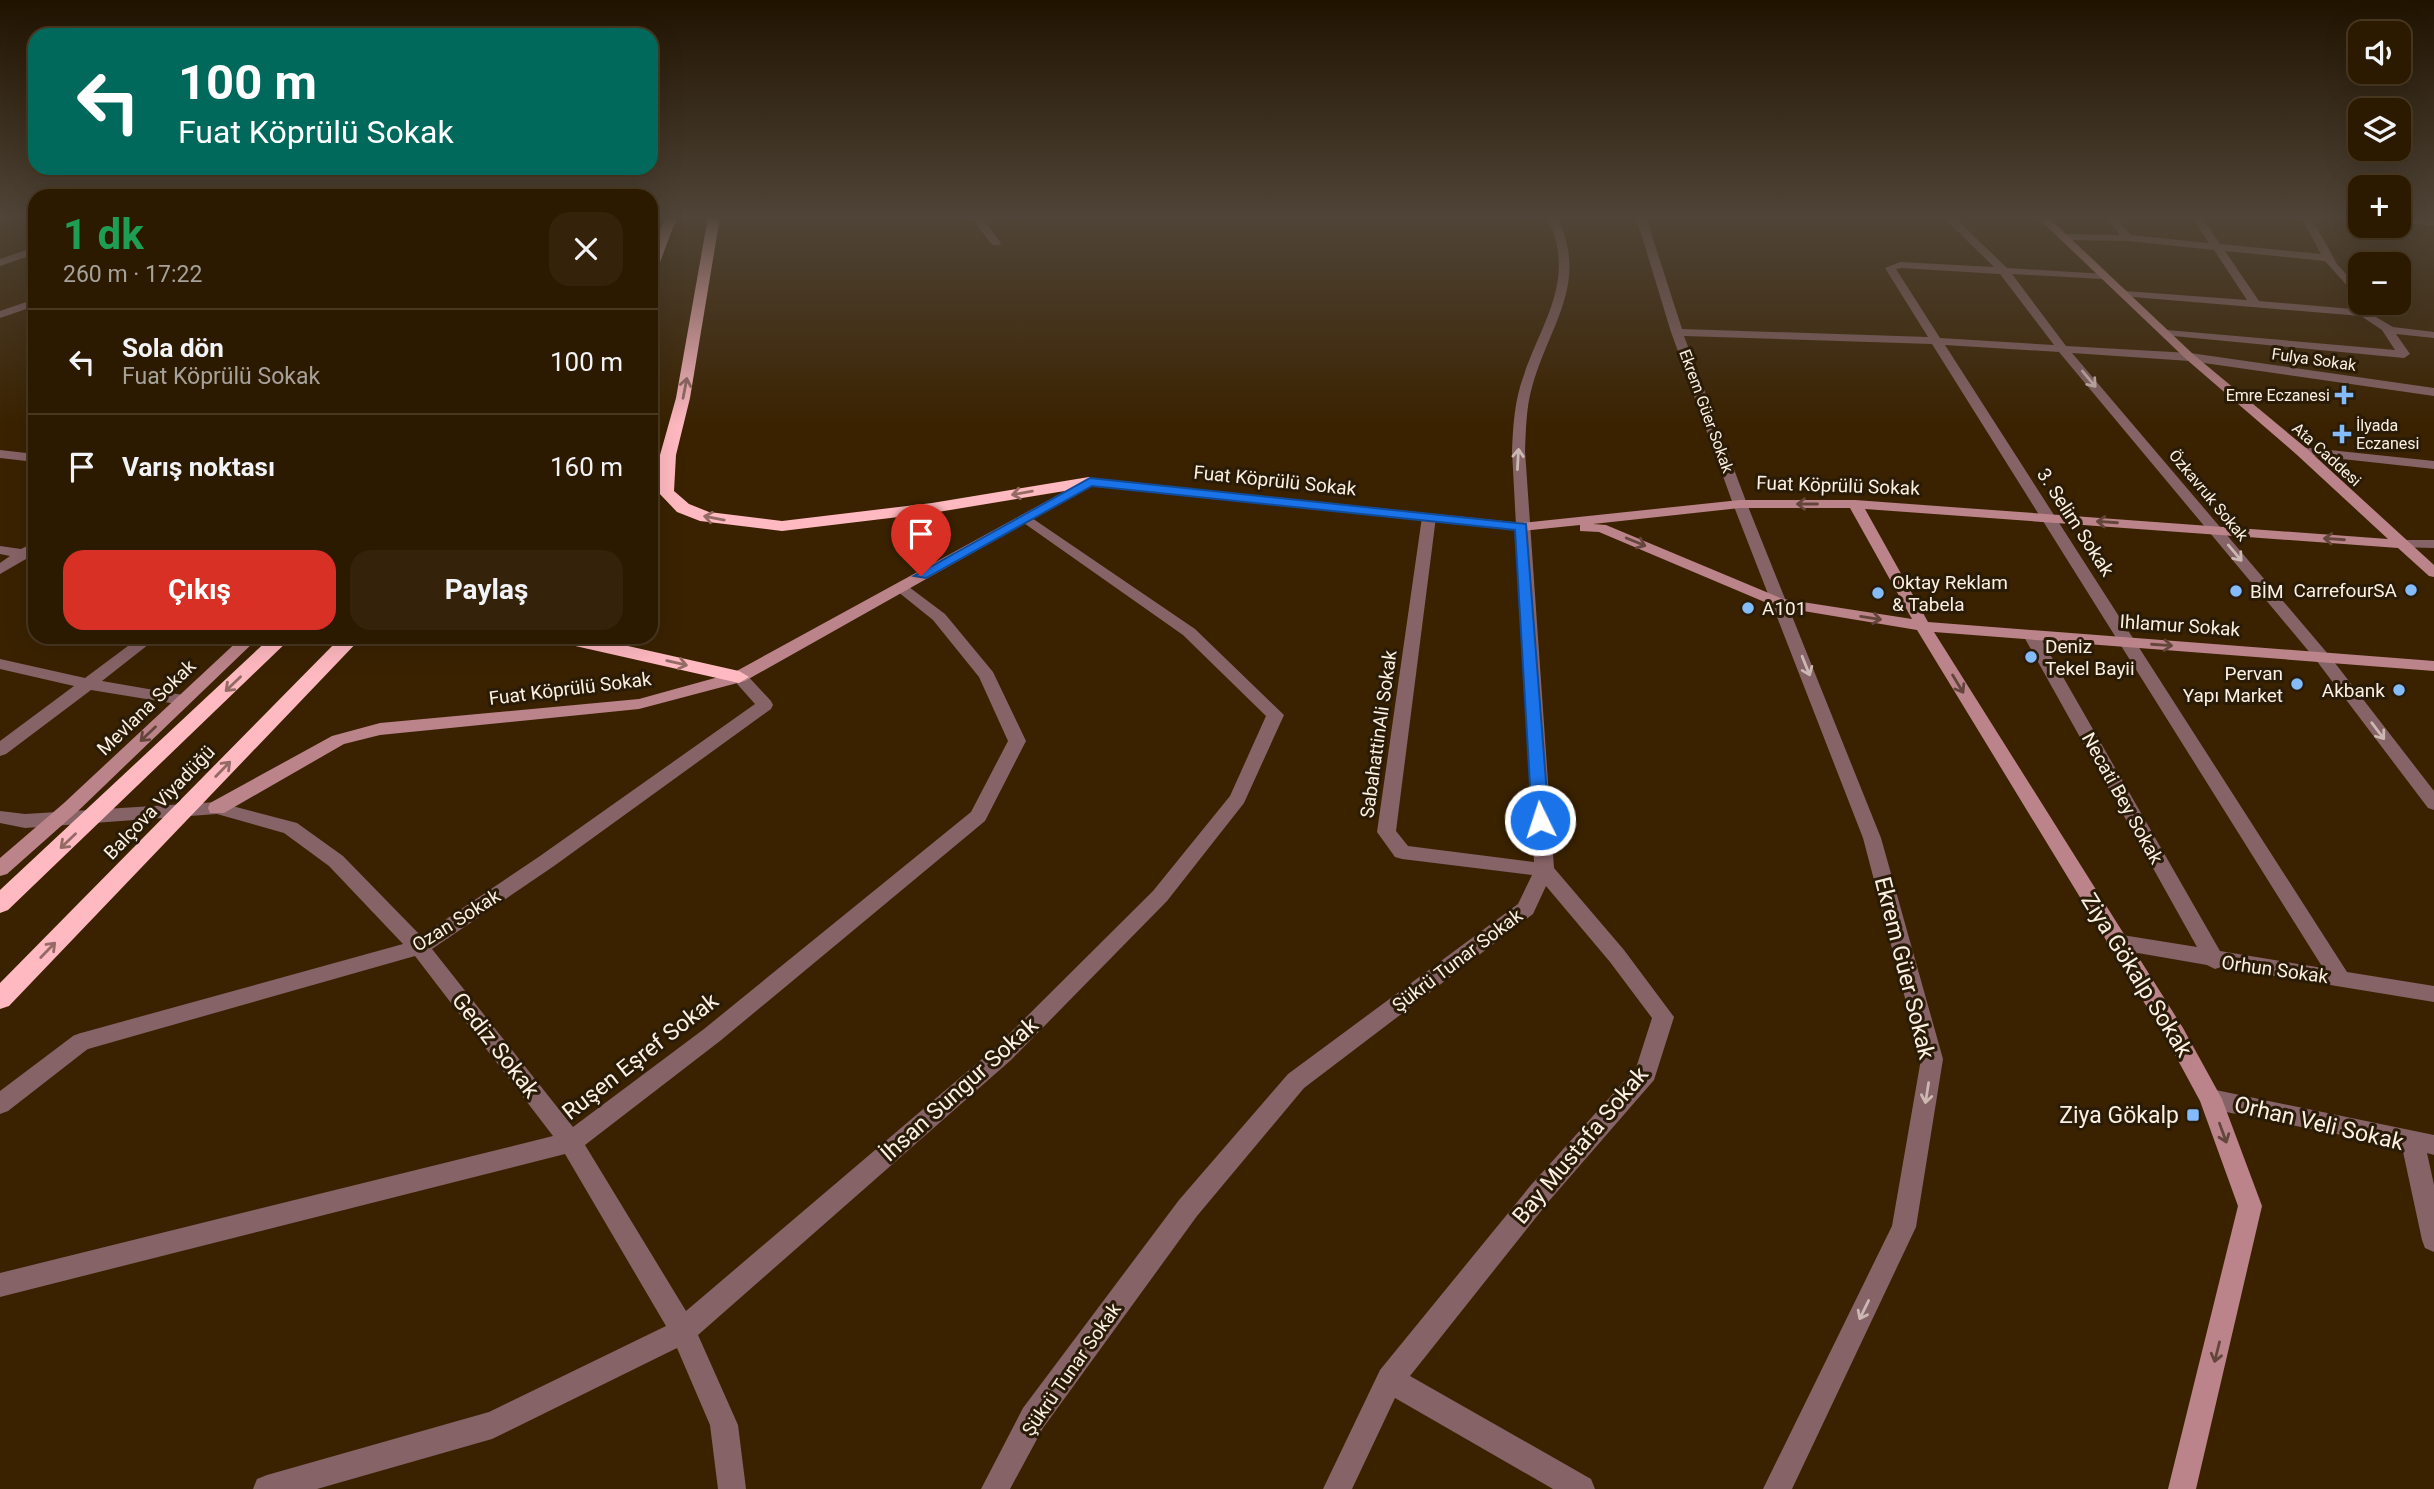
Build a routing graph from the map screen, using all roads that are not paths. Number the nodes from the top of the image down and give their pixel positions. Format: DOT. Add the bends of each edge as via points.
graph roads {
  1 [pos="702,286"];
  2 [pos="1561,286"];
  3 [pos="1663,286"];
  4 [pos="1901,286"];
  5 [pos="2015,286"];
  6 [pos="2115,286"];
  7 [pos="2242,286"];
  8 [pos="2125,294"];
  9 [pos="2253,302"];
  10 [pos="28,305"];
  11 [pos="2376,315"];
  12 [pos="0,316"];
  13 [pos="2389,330"];
  14 [pos="1677,332"];
  15 [pos="2167,333"];
  16 [pos="2434,335"];
  17 [pos="1936,342"];
  18 [pos="2062,348"];
  19 [pos="2190,358"];
  20 [pos="2434,392"];
  21 [pos="2301,451"];
  22 [pos="0,454"];
  23 [pos="28,457"];
  24 [pos="2434,465"];
  25 [pos="1090,482"];
  26 [pos="1855,503"];
  27 [pos="1740,504"];
  28 [pos="1429,517"];
  29 [pos="1026,518"];
  30 [pos="2050,518"];
  31 [pos="1522,527"];
  32 [pos="2216,530"];
  33 [pos="2402,544"];
  34 [pos="2434,544"];
  35 [pos="0,550"];
  36 [pos="28,552"];
  37 [pos="28,554"];
  38 [pos="0,570"];
  39 [pos="2434,573"];
  40 [pos="900,587"];
  41 [pos="1779,603"];
  42 [pos="1923,626"];
  43 [pos="2031,635"];
  44 [pos="2129,642"];
  45 [pos="141,644"];
  46 [pos="243,644"];
  47 [pos="275,644"];
  48 [pos="345,644"];
  49 [pos="593,644"];
  50 [pos="2322,657"];
  51 [pos="0,664"];
  52 [pos="2434,666"];
  53 [pos="739,677"];
  54 [pos="87,684"];
  55 [pos="183,700"];
  56 [pos="0,750"];
  57 [pos="2434,804"];
  58 [pos="217,808"];
  59 [pos="0,817"];
  60 [pos="0,869"];
  61 [pos="1544,870"];
  62 [pos="0,904"];
  63 [pos="2116,942"];
  64 [pos="419,947"];
  65 [pos="2214,961"];
  66 [pos="2341,979"];
  67 [pos="2434,994"];
  68 [pos="0,999"];
  69 [pos="2211,1099"];
  70 [pos="0,1104"];
  71 [pos="571,1142"];
  72 [pos="2423,1142"];
  73 [pos="2434,1240"];
  74 [pos="0,1285"];
  75 [pos="683,1331"];
  76 [pos="1390,1380"];
  77 [pos="267,1489"];
  78 [pos="732,1489"];
  79 [pos="995,1489"];
  80 [pos="1337,1489"];
  81 [pos="1581,1489"];
  82 [pos="1777,1489"];
  83 [pos="2182,1489"];
  25 -- 1 [label="highway, one-way" via="782,526 706,517 683,508 666,492 668,455"];
  31 -- 2 [label="street, Şükrü Tunar Sokak, one-way" via="1517,477 1521,405"];
  3 -- 14 [label="street, Ekrem Güer Sokak"];
  4 -- 17 [label="street, 3. Selim Sokak"];
  5 -- 18 [label="street, Özkavruk Sokak"];
  6 -- 8 [label="main road, Ata Caddesi"];
  7 -- 9 [label="street"];
  8 -- 9 [label="street"];
  8 -- 15 [label="main road, Ata Caddesi"];
  9 -- 13 [label="street" via="2364,313"];
  10 -- 12 [label="street"];
  11 -- 13 [label="street"];
  13 -- 15 [label="street" via="2404,354"];
  13 -- 16 [label="street"];
  14 -- 17 [label="street, Fulya Sokak"];
  14 -- 27 [label="street, Ekrem Güer Sokak"];
  15 -- 19 [label="main road, Ata Caddesi"];
  17 -- 18 [label="street, Fulya Sokak"];
  17 -- 30 [label="street, 3. Selim Sokak"];
  18 -- 19 [label="street, Fulya Sokak"];
  18 -- 32 [label="street, Özkavruk Sokak, one-way"];
  19 -- 20 [label="street, Fulya Sokak"];
  19 -- 21 [label="main road, Ata Caddesi"];
  21 -- 24 [label="street"];
  21 -- 33 [label="main road, Ata Caddesi"];
  22 -- 23 [label="street"];
  25 -- 28 [label="main road, Fuat Köprülü Sokak"];
  25 -- 29 [label="main road, Fuat Köprülü Sokak"];
  26 -- 27 [label="main road, Fuat Köprülü Sokak, one-way"];
  26 -- 30 [label="main road, Fuat Köprülü Sokak"];
  26 -- 42 [label="main road, Ziya Gökalp Sokak"];
  27 -- 31 [label="main road, Fuat Köprülü Sokak"];
  27 -- 41 [label="street, Ekrem Güer Sokak"];
  28 -- 31 [label="main road, Fuat Köprülü Sokak"];
  28 -- 61 [label="street, SabahattinAli Sokak" via="1386,832 1402,852"];
  29 -- 40 [label="main road, Fuat Köprülü Sokak"];
  29 -- 75 [label="street, İhsan Sungur Sokak" via="1189,632 1276,715 1238,799 1160,896 1003,1054"];
  32 -- 30 [label="main road, Fuat Köprülü Sokak, one-way"];
  30 -- 44 [label="street, 3. Selim Sokak"];
  31 -- 41 [label="main road, one-way" via="1601,528"];
  31 -- 61 [label="street, Şükrü Tunar Sokak"];
  33 -- 32 [label="main road, Fuat Köprülü Sokak, one-way"];
  32 -- 50 [label="street, Özkavruk Sokak, one-way"];
  33 -- 34 [label="street"];
  33 -- 39 [label="main road, Ata Caddesi"];
  35 -- 36 [label="street"];
  37 -- 38 [label="street"];
  40 -- 53 [label="main road, Fuat Köprülü Sokak"];
  40 -- 71 [label="street, Ruşen Eşref Sokak" via="939,617 987,676 1017,741 978,816 712,1035"];
  41 -- 42 [label="main road, Ihlamur Sokak, one-way"];
  41 -- 82 [label="street, Ekrem Güer Sokak, one-way" via="1872,838 1932,1059 1904,1227"];
  42 -- 43 [label="main road, Ihlamur Sokak"];
  42 -- 63 [label="main road, Ziya Gökalp Sokak, one-way"];
  43 -- 44 [label="main road, Ihlamur Sokak"];
  43 -- 65 [label="street, Necati Bey Sokak"];
  44 -- 50 [label="main road, Ihlamur Sokak, one-way"];
  44 -- 66 [label="street, 3. Selim Sokak"];
  45 -- 54 [label="street"];
  46 -- 55 [label="main road, Mevlana Sokak"];
  47 -- 62 [label="highway, Balçova Viyadüğü, one-way"];
  68 -- 48 [label="highway, Balçova Viyadüğü, one-way"];
  49 -- 53 [label="highway, one-way"];
  50 -- 52 [label="main road, Ihlamur Sokak"];
  50 -- 57 [label="street, Özkavruk Sokak, one-way"];
  51 -- 54 [label="street"];
  53 -- 58 [label="main road, Fuat Köprülü Sokak" via="639,704 380,729 338,740"];
  53 -- 64 [label="street, Ozan Sokak" via="765,705"];
  54 -- 55 [label="street"];
  54 -- 56 [label="street"];
  55 -- 60 [label="main road, Mevlana Sokak, one-way"];
  58 -- 59 [label="street" via="25,821"];
  58 -- 64 [label="street, Gediz Sokak" via="290,828 336,861"];
  61 -- 76 [label="street, Bay Mustafa Sokak" via="1662,1017 1646,1073 1540,1192"];
  61 -- 79 [label="street, Şükrü Tunar Sokak" via="1526,909 1296,1081 1180,1219 1033,1418"];
  63 -- 65 [label="street, Orhun Sokak"];
  63 -- 69 [label="main road, Ziya Gökalp Sokak"];
  64 -- 70 [label="street, Ozan Sokak" via="81,1042"];
  64 -- 71 [label="street, Gediz Sokak"];
  65 -- 66 [label="street, Orhun Sokak"];
  66 -- 67 [label="street, Orhun Sokak"];
  69 -- 72 [label="street, Orhan Veli Sokak"];
  69 -- 83 [label="main road, Ziya Gökalp Sokak, one-way" via="2250,1206"];
  71 -- 74 [label="street, Ruşen Eşref Sokak"];
  71 -- 75 [label="street, Gediz Sokak"];
  72 -- 73 [label="street, Orhan Veli Sokak"];
  75 -- 77 [label="street, İhsan Sungur Sokak" via="492,1425"];
  75 -- 78 [label="street, Gediz Sokak" via="724,1425"];
  76 -- 80 [label="street"];
  76 -- 81 [label="street"];
}
